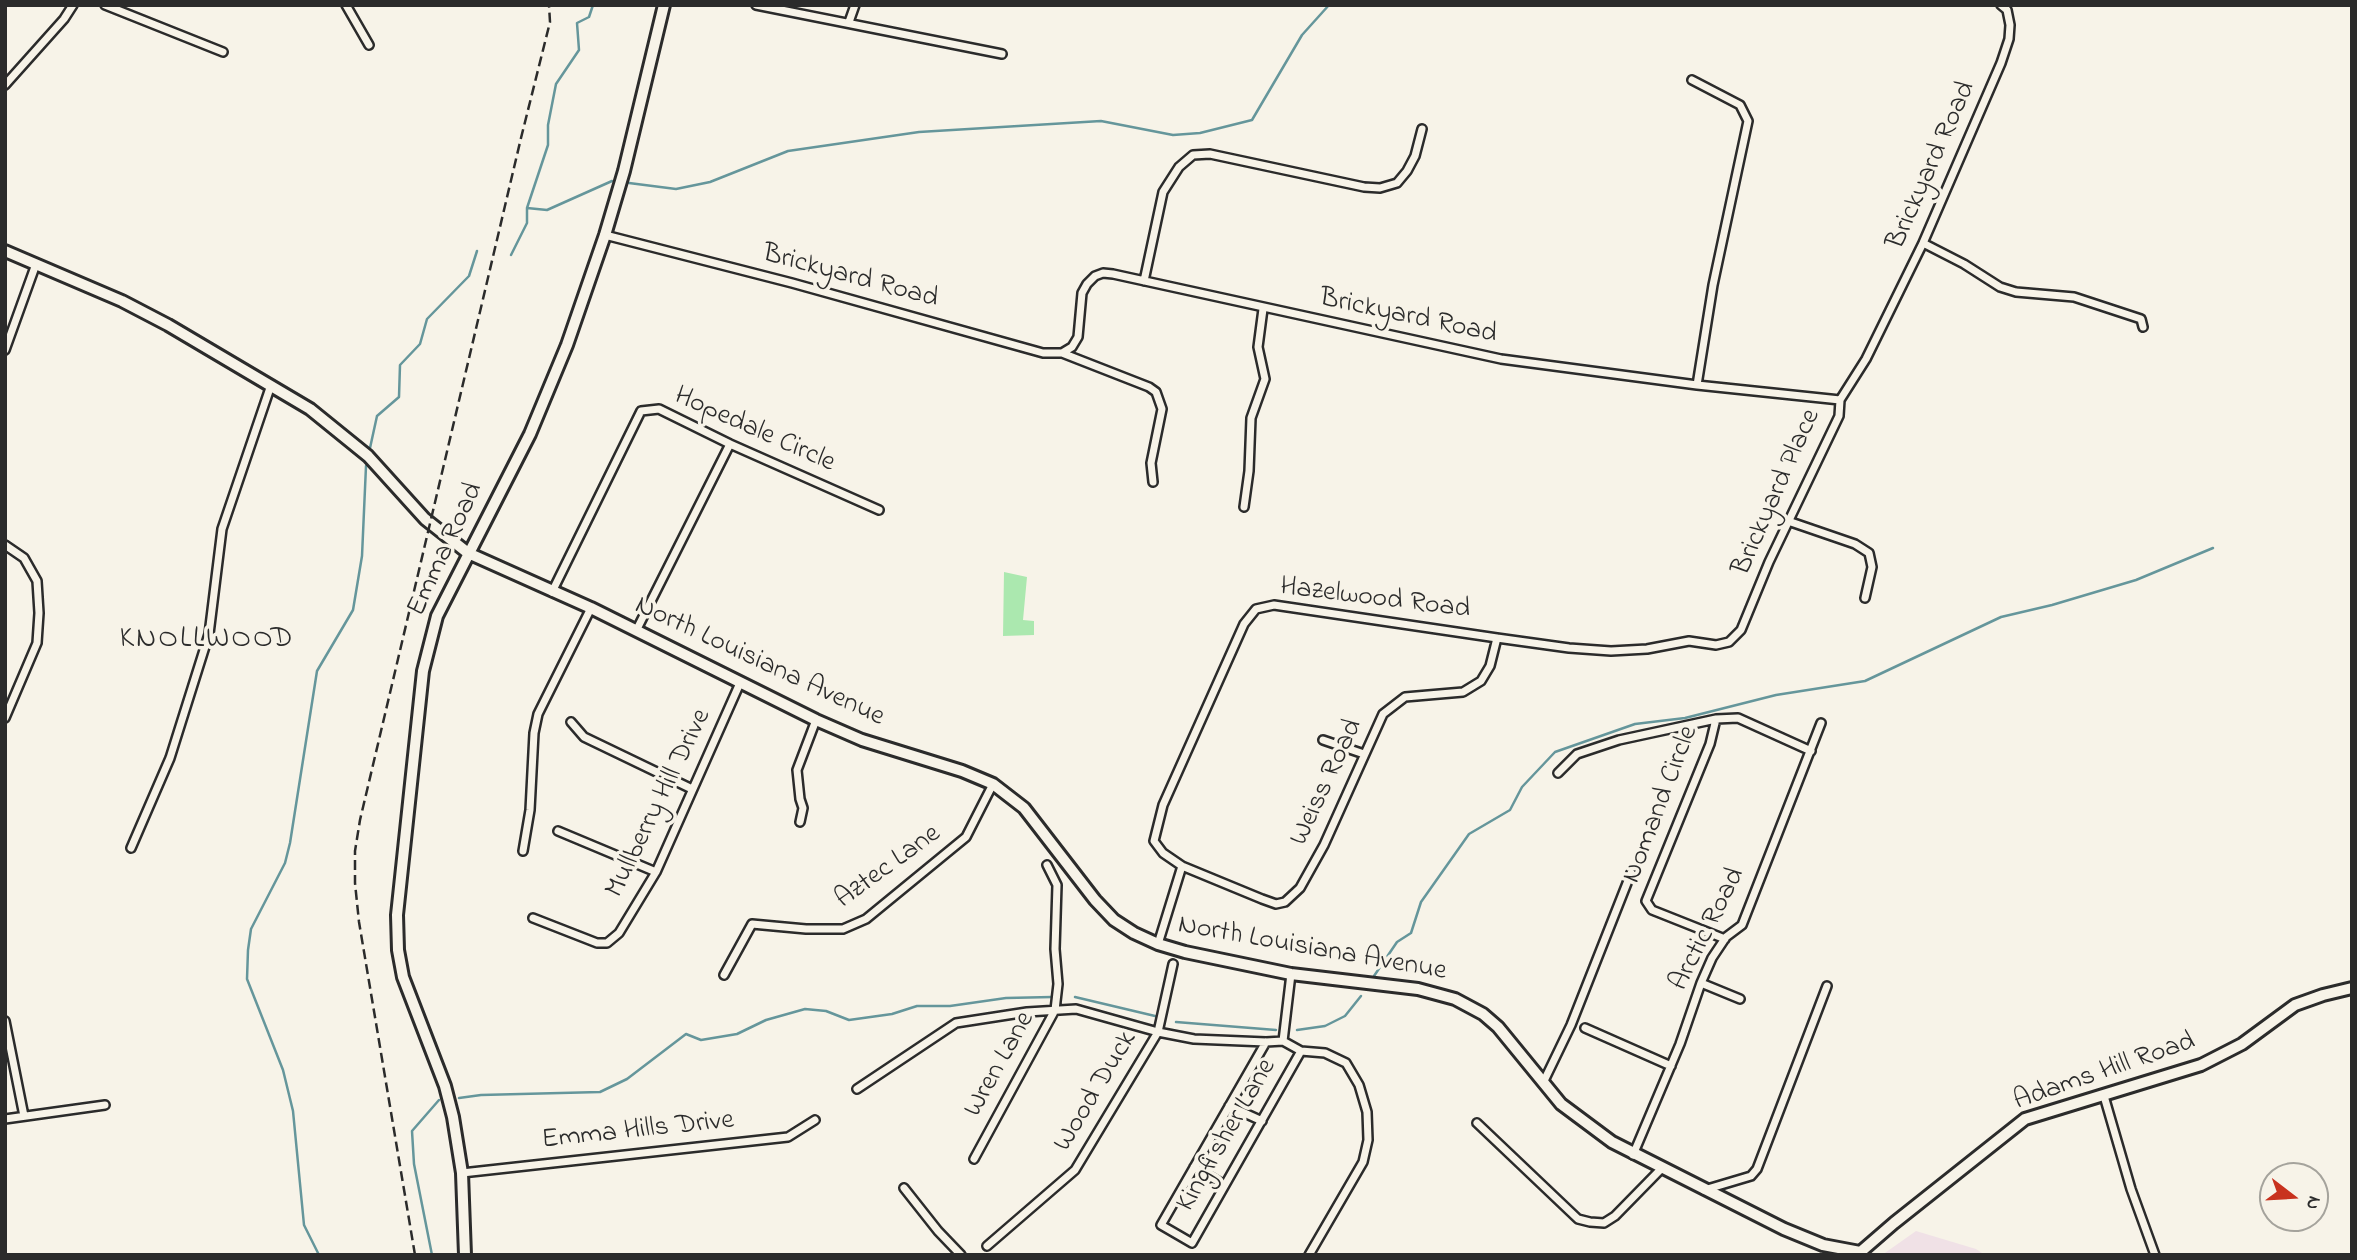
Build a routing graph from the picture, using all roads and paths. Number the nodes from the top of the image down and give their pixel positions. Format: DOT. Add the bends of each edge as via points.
graph roads {
  1 [pos="73,5"];
  2 [pos="105,5"];
  3 [pos="346,5"];
  4 [pos="664,5"];
  5 [pos="756,5"];
  6 [pos="855,5"];
  7 [pos="2007,7"];
  8 [pos="849,22"];
  9 [pos="369,46"];
  10 [pos="223,52"];
  11 [pos="1002,54"];
  12 [pos="1692,80"];
  13 [pos="5,85"];
  14 [pos="1422,129"];
  15 [pos="605,235"];
  16 [pos="1923,243"];
  17 [pos="5,251"];
  18 [pos="36,264"];
  19 [pos="1144,281"];
  20 [pos="1264,309"];
  21 [pos="2143,327"];
  22 [pos="5,350"];
  23 [pos="1062,353"];
  24 [pos="271,385"];
  25 [pos="1697,385"];
  26 [pos="1840,400"];
  27 [pos="730,444"];
  28 [pos="1153,482"];
  29 [pos="1244,507"];
  30 [pos="879,510"];
  31 [pos="1788,521"];
  32 [pos="5,545"];
  33 [pos="468,553"];
  34 [pos="552,592"];
  35 [pos="1865,598"];
  36 [pos="1751,603"];
  37 [pos="591,608"];
  38 [pos="636,631"];
  39 [pos="1497,638"];
  40 [pos="740,683"];
  41 [pos="5,718"];
  42 [pos="1716,719"];
  43 [pos="816,720"];
  44 [pos="571,722"];
  45 [pos="1821,723"];
  46 [pos="1323,740"];
  47 [pos="1811,751"];
  48 [pos="1364,754"];
  49 [pos="1558,773"];
  50 [pos="993,784"];
  51 [pos="692,789"];
  52 [pos="800,822"];
  53 [pos="558,831"];
  54 [pos="131,848"];
  55 [pos="523,851"];
  56 [pos="1047,865"];
  57 [pos="1182,866"];
  58 [pos="656,872"];
  59 [pos="1631,873"];
  60 [pos="533,918"];
  61 [pos="1725,939"];
  62 [pos="1158,944"];
  63 [pos="1173,964"];
  64 [pos="1291,974"];
  65 [pos="724,975"];
  66 [pos="1701,983"];
  67 [pos="1827,986"];
  68 [pos="2352,988"];
  69 [pos="1740,999"];
  70 [pos="1055,1010"];
  71 [pos="5,1021"];
  72 [pos="1585,1028"];
  73 [pos="1158,1032"];
  74 [pos="1283,1041"];
  75 [pos="1266,1042"];
  76 [pos="1301,1051"];
  77 [pos="1671,1066"];
  78 [pos="1543,1083"];
  79 [pos="858,1089"];
  80 [pos="2104,1096"];
  81 [pos="105,1105"];
  82 [pos="1229,1105"];
  83 [pos="24,1116"];
  84 [pos="5,1119"];
  85 [pos="815,1120"];
  86 [pos="1262,1121"];
  87 [pos="1477,1123"];
  88 [pos="1633,1155"];
  89 [pos="974,1160"];
  90 [pos="1194,1167"];
  91 [pos="1661,1169"];
  92 [pos="461,1173"];
  93 [pos="1224,1185"];
  94 [pos="904,1188"];
  95 [pos="1704,1190"];
  96 [pos="1801,1236"];
  97 [pos="987,1246"];
  98 [pos="1859,1254"];
  99 [pos="465,1255"];
  100 [pos="961,1255"];
  101 [pos="1309,1255"];
  102 [pos="1821,1255"];
  103 [pos="2155,1255"];
  1 -- 13 [label="street"];
  2 -- 10 [label="street"];
  3 -- 9 [label="street"];
  4 -- 15 [label="street, Emma Road"];
  5 -- 8 [label="street"];
  6 -- 8 [label="street"];
  7 -- 16 [label="street, Brickyard Road" via="2009,40 2001,64"];
  8 -- 11 [label="street"];
  12 -- 25 [label="street" via="1740,105 1748,121"];
  14 -- 19 [label="street" via="1407,171 1397,183 1380,188 1210,153 1193,155 1165,187"];
  15 -- 23 [label="street, Brickyard Road" via="1043,353"];
  15 -- 33 [label="street, Emma Road" via="530,433"];
  16 -- 21 [label="street" via="2000,287 2092,302 2141,319"];
  16 -- 26 [label="street, Brickyard Road" via="1866,359"];
  17 -- 18 [label="street, North Louisiana Avenue"];
  18 -- 22 [label="street"];
  18 -- 24 [label="street, North Louisiana Avenue" via="122,301"];
  19 -- 20 [label="street, Brickyard Road"];
  19 -- 23 [label="street, Brickyard Road" via="1113,274 1095,276 1082,293 1078,337"];
  20 -- 25 [label="street, Brickyard Road" via="1501,359"];
  20 -- 29 [label="street" via="1258,347 1265,379 1251,418"];
  23 -- 28 [label="street" via="1156,392 1162,409 1151,463"];
  24 -- 33 [label="street, North Louisiana Avenue" via="354,443 425,519"];
  24 -- 54 [label="street" via="222,529 209,634 170,758"];
  25 -- 26 [label="street, Brickyard Road"];
  26 -- 31 [label="street, Brickyard Place" via="1839,416"];
  27 -- 30 [label="street, Hopedale Circle"];
  27 -- 34 [label="street, Hopedale Circle" via="659,409 641,411"];
  27 -- 38 [label="street"];
  31 -- 35 [label="street" via="1869,553 1872,567"];
  31 -- 36 [label="street, Brickyard Place"];
  32 -- 41 [label="street" via="23,558 37,581 39,613 37,643"];
  33 -- 34 [label="street, North Louisiana Avenue"];
  33 -- 92 [label="street, Emma Road" via="437,616 423,671 397,915 402,977 445,1086"];
  34 -- 37 [label="street, North Louisiana Avenue"];
  36 -- 39 [label="street, Hazelwood Road" via="1741,630 1729,642 1716,645 1689,640 1611,651"];
  37 -- 38 [label="street, North Louisiana Avenue"];
  37 -- 55 [label="street" via="538,714"];
  38 -- 40 [label="street, North Louisiana Avenue"];
  39 -- 48 [label="street, Weiss Road" via="1482,681 1463,692 1405,697 1383,714"];
  39 -- 57 [label="street, Hazelwood Road" via="1274,605 1256,609 1244,625 1163,805 1154,841"];
  40 -- 43 [label="street, North Louisiana Avenue"];
  40 -- 51 [label="street, Mullberry Hill Drive"];
  42 -- 47 [label="street" via="1738,718"];
  42 -- 49 [label="street" via="1577,754"];
  42 -- 61 [label="street, Nomand Circle" via="1646,901 1652,910"];
  43 -- 50 [label="street, North Louisiana Avenue"];
  43 -- 52 [label="street" via="797,770 803,808"];
  44 -- 51 [label="street" via="584,737"];
  45 -- 47 [label="street, Arctic Road"];
  46 -- 48 [label="street"];
  47 -- 61 [label="street, Arctic Road" via="1742,925"];
  48 -- 57 [label="street, Weiss Road" via="1324,845 1300,888 1286,902 1276,904"];
  50 -- 62 [label="street, North Louisiana Avenue" via="1024,808 1114,920"];
  50 -- 65 [label="street, Aztec Lane" via="966,837 866,919 843,929 752,924"];
  51 -- 58 [label="street, Mullberry Hill Drive"];
  53 -- 58 [label="street"];
  56 -- 70 [label="street, Wren Lane" via="1057,885"];
  57 -- 62 [label="street"];
  58 -- 60 [label="street, Mullberry Hill Drive" via="619,933 607,943"];
  59 -- 78 [label="street"];
  61 -- 66 [label="street, Arctic Road"];
  62 -- 64 [label="street, North Louisiana Avenue"];
  63 -- 73 [label="street, Wood Duck"];
  64 -- 74 [label="street"];
  64 -- 78 [label="street, North Louisiana Avenue" via="1418,989 1455,999 1498,1027"];
  66 -- 69 [label="street"];
  66 -- 77 [label="street, Arctic Road"];
  67 -- 95 [label="street" via="1757,1169 1751,1176"];
  68 -- 80 [label="street, Adams Hill Road" via="2295,1005 2242,1044 2201,1065"];
  70 -- 73 [label="street" via="1076,1009"];
  70 -- 79 [label="street" via="956,1023"];
  70 -- 89 [label="street, Wren Lane"];
  71 -- 83 [label="street"];
  72 -- 77 [label="street"];
  73 -- 75 [label="street" via="1194,1039"];
  73 -- 97 [label="street, Wood Duck" via="1075,1170"];
  74 -- 75 [label="street"];
  74 -- 76 [label="street"];
  75 -- 82 [label="street"];
  76 -- 86 [label="street, Kingfisher Lane"];
  76 -- 101 [label="street" via="1325,1053 1346,1063 1367,1112 1363,1162"];
  77 -- 88 [label="street, Arctic Road"];
  78 -- 88 [label="street, North Louisiana Avenue" via="1588,1126"];
  80 -- 98 [label="street, Adams Hill Road" via="2025,1119"];
  80 -- 103 [label="street"];
  81 -- 83 [label="street"];
  82 -- 86 [label="street"];
  82 -- 90 [label="street"];
  83 -- 84 [label="street"];
  85 -- 92 [label="street, Emma Hills Drive" via="788,1137"];
  86 -- 93 [label="street, Kingfisher Lane"];
  87 -- 91 [label="street" via="1578,1219 1590,1222 1604,1223 1615,1216"];
  88 -- 91 [label="street, North Louisiana Avenue"];
  90 -- 93 [label="street"];
  90 -- 93 [label="street, Kingfisher Lane" via="1161,1224 1192,1243"];
  91 -- 95 [label="street, North Louisiana Avenue"];
  92 -- 99 [label="street, Emma Road"];
  94 -- 100 [label="street"];
  95 -- 96 [label="street, North Louisiana Avenue"];
  96 -- 98 [label="street, North Louisiana Avenue"];
  96 -- 102 [label="street"];
}
